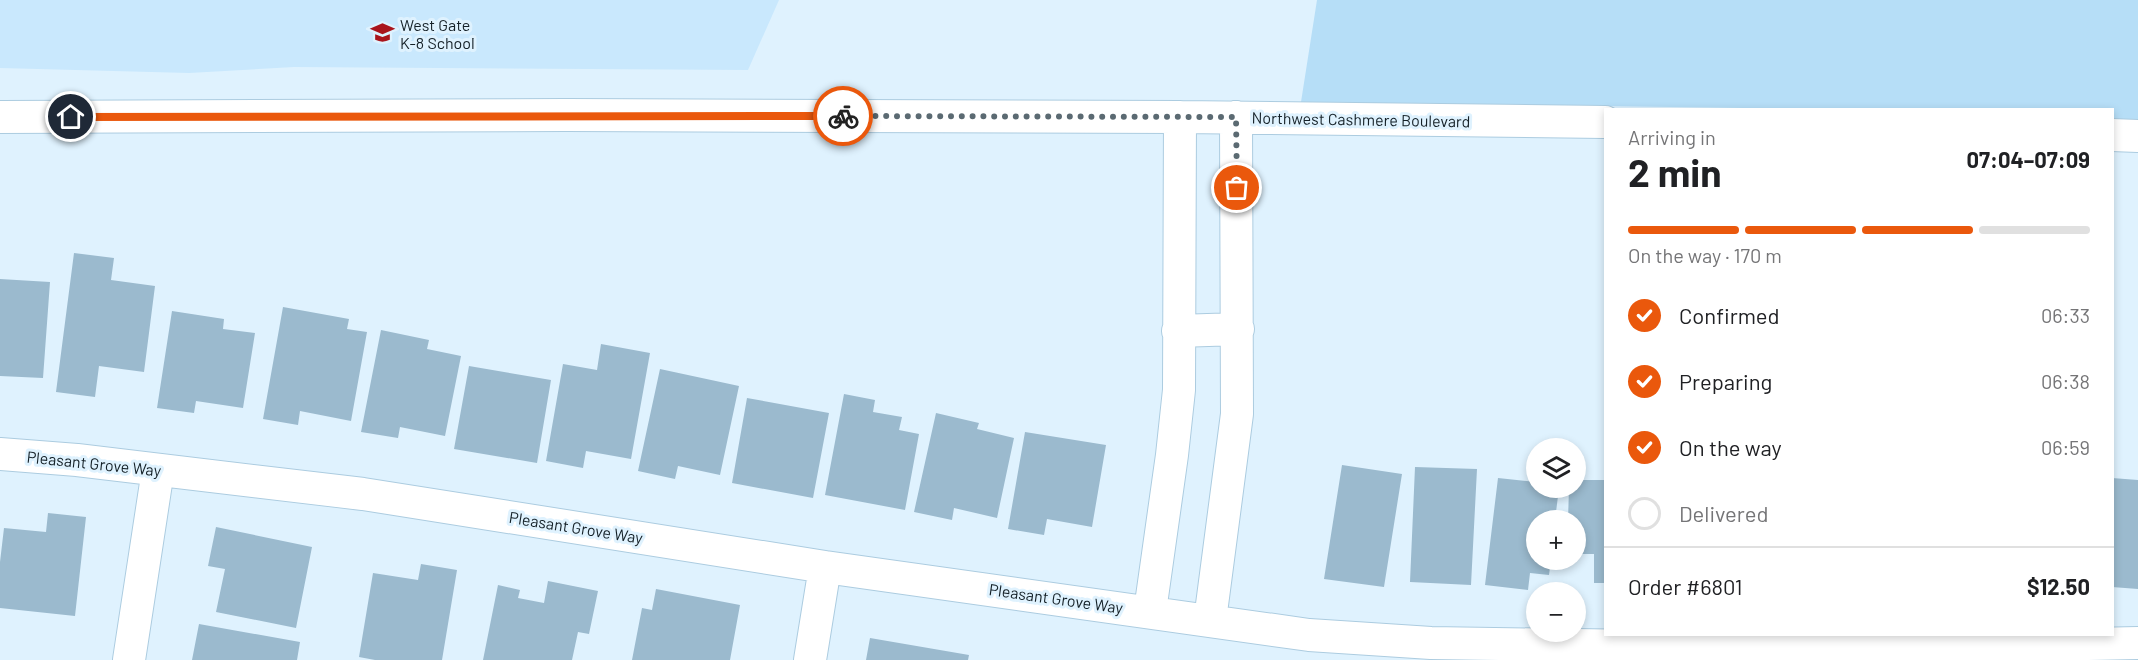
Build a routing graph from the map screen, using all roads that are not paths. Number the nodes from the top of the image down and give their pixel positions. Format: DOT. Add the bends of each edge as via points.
graph roads {
  1 [pos="0,117"];
  2 [pos="1180,117"];
  3 [pos="1236,117"];
  4 [pos="1604,122"];
  5 [pos="2114,135"];
  6 [pos="2138,136"];
  7 [pos="1238,329"];
  8 [pos="1178,331"];
  9 [pos="0,454"];
  10 [pos="158,470"];
  11 [pos="825,567"];
  12 [pos="1150,611"];
  13 [pos="1210,620"];
  14 [pos="2138,643"];
  15 [pos="1431,652"];
  16 [pos="1841,654"];
  17 [pos="129,660"];
  18 [pos="810,660"];
  1 -- 2 [label="street, Northwest Cashmere Boulevard"];
  2 -- 3 [label="street, Northwest Cashmere Boulevard"];
  2 -- 8 [label="street"];
  3 -- 4 [label="street, Northwest Cashmere Boulevard"];
  3 -- 7 [label="street"];
  5 -- 6 [label="street"];
  7 -- 8 [label="street"];
  7 -- 13 [label="street" via="1237,414"];
  8 -- 12 [label="street" via="1179,390"];
  9 -- 10 [label="street, Pleasant Grove Way"];
  10 -- 11 [label="street, Pleasant Grove Way" via="363,494"];
  10 -- 17 [label="street"];
  11 -- 12 [label="street, Pleasant Grove Way"];
  11 -- 18 [label="street"];
  12 -- 13 [label="street, Pleasant Grove Way"];
  13 -- 15 [label="street, Pleasant Grove Way"];
  14 -- 16 [label="street, Pleasant Grove Way"];
  15 -- 16 [label="street, Pleasant Grove Way"];
}
